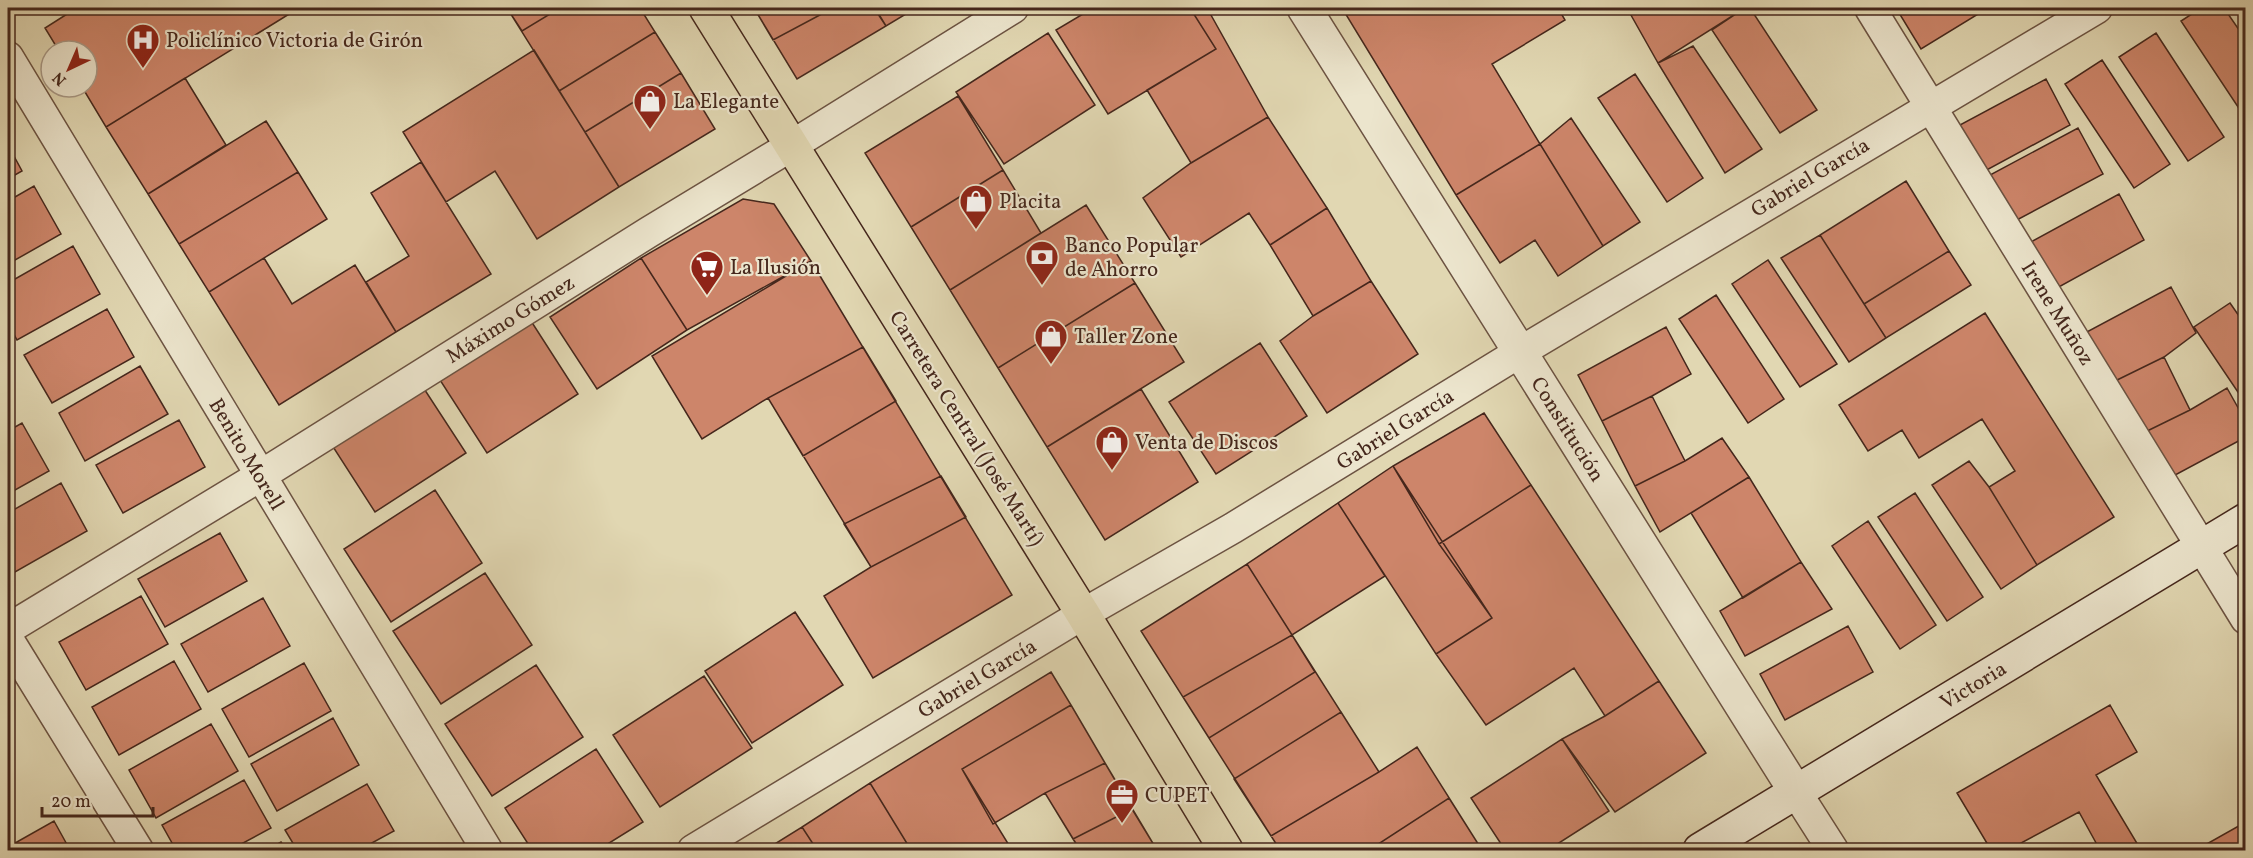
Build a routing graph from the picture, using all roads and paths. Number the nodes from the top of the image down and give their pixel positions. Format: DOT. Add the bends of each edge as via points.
graph roads {
  1 [pos="706,8"];
  2 [pos="1013,8"];
  3 [pos="1304,8"];
  4 [pos="1870,8"];
  5 [pos="2097,8"];
  6 [pos="8,57"];
  7 [pos="1930,106"];
  8 [pos="791,146"];
  9 [pos="1520,352"];
  10 [pos="261,476"];
  11 [pos="2246,520"];
  12 [pos="2201,546"];
  13 [pos="1083,614"];
  14 [pos="2246,619"];
  15 [pos="8,629"];
  16 [pos="8,639"];
  17 [pos="1796,792"];
  18 [pos="138,850"];
  19 [pos="487,850"];
  20 [pos="693,850"];
  21 [pos="1226,850"];
  22 [pos="1700,850"];
  23 [pos="1833,850"];
  1 -- 8 [label="highway, Carretera Central (José Martí)"];
  2 -- 8 [label="street, Máximo Gómez"];
  3 -- 9 [label="street, Constitución"];
  4 -- 7 [label="street, Irene Muñoz"];
  5 -- 7 [label="street, Gabriel García"];
  6 -- 10 [label="street, Benito Morell"];
  7 -- 9 [label="street, Gabriel García"];
  7 -- 12 [label="street, Irene Muñoz"];
  8 -- 10 [label="street, Máximo Gómez"];
  8 -- 13 [label="highway, Carretera Central (José Martí)"];
  9 -- 13 [label="street, Gabriel García" via="1233,528"];
  9 -- 17 [label="street, Constitución"];
  10 -- 15 [label="street, Máximo Gómez"];
  10 -- 19 [label="street, Benito Morell"];
  11 -- 12 [label="street, Victoria"];
  12 -- 14 [label="street, Irene Muñoz"];
  12 -- 17 [label="street, Victoria"];
  13 -- 20 [label="street, Gabriel García"];
  13 -- 21 [label="highway, Carretera Central (José Martí)"];
  16 -- 18 [label="street"];
  17 -- 22 [label="street, Victoria"];
  17 -- 23 [label="street, Constitución"];
}
